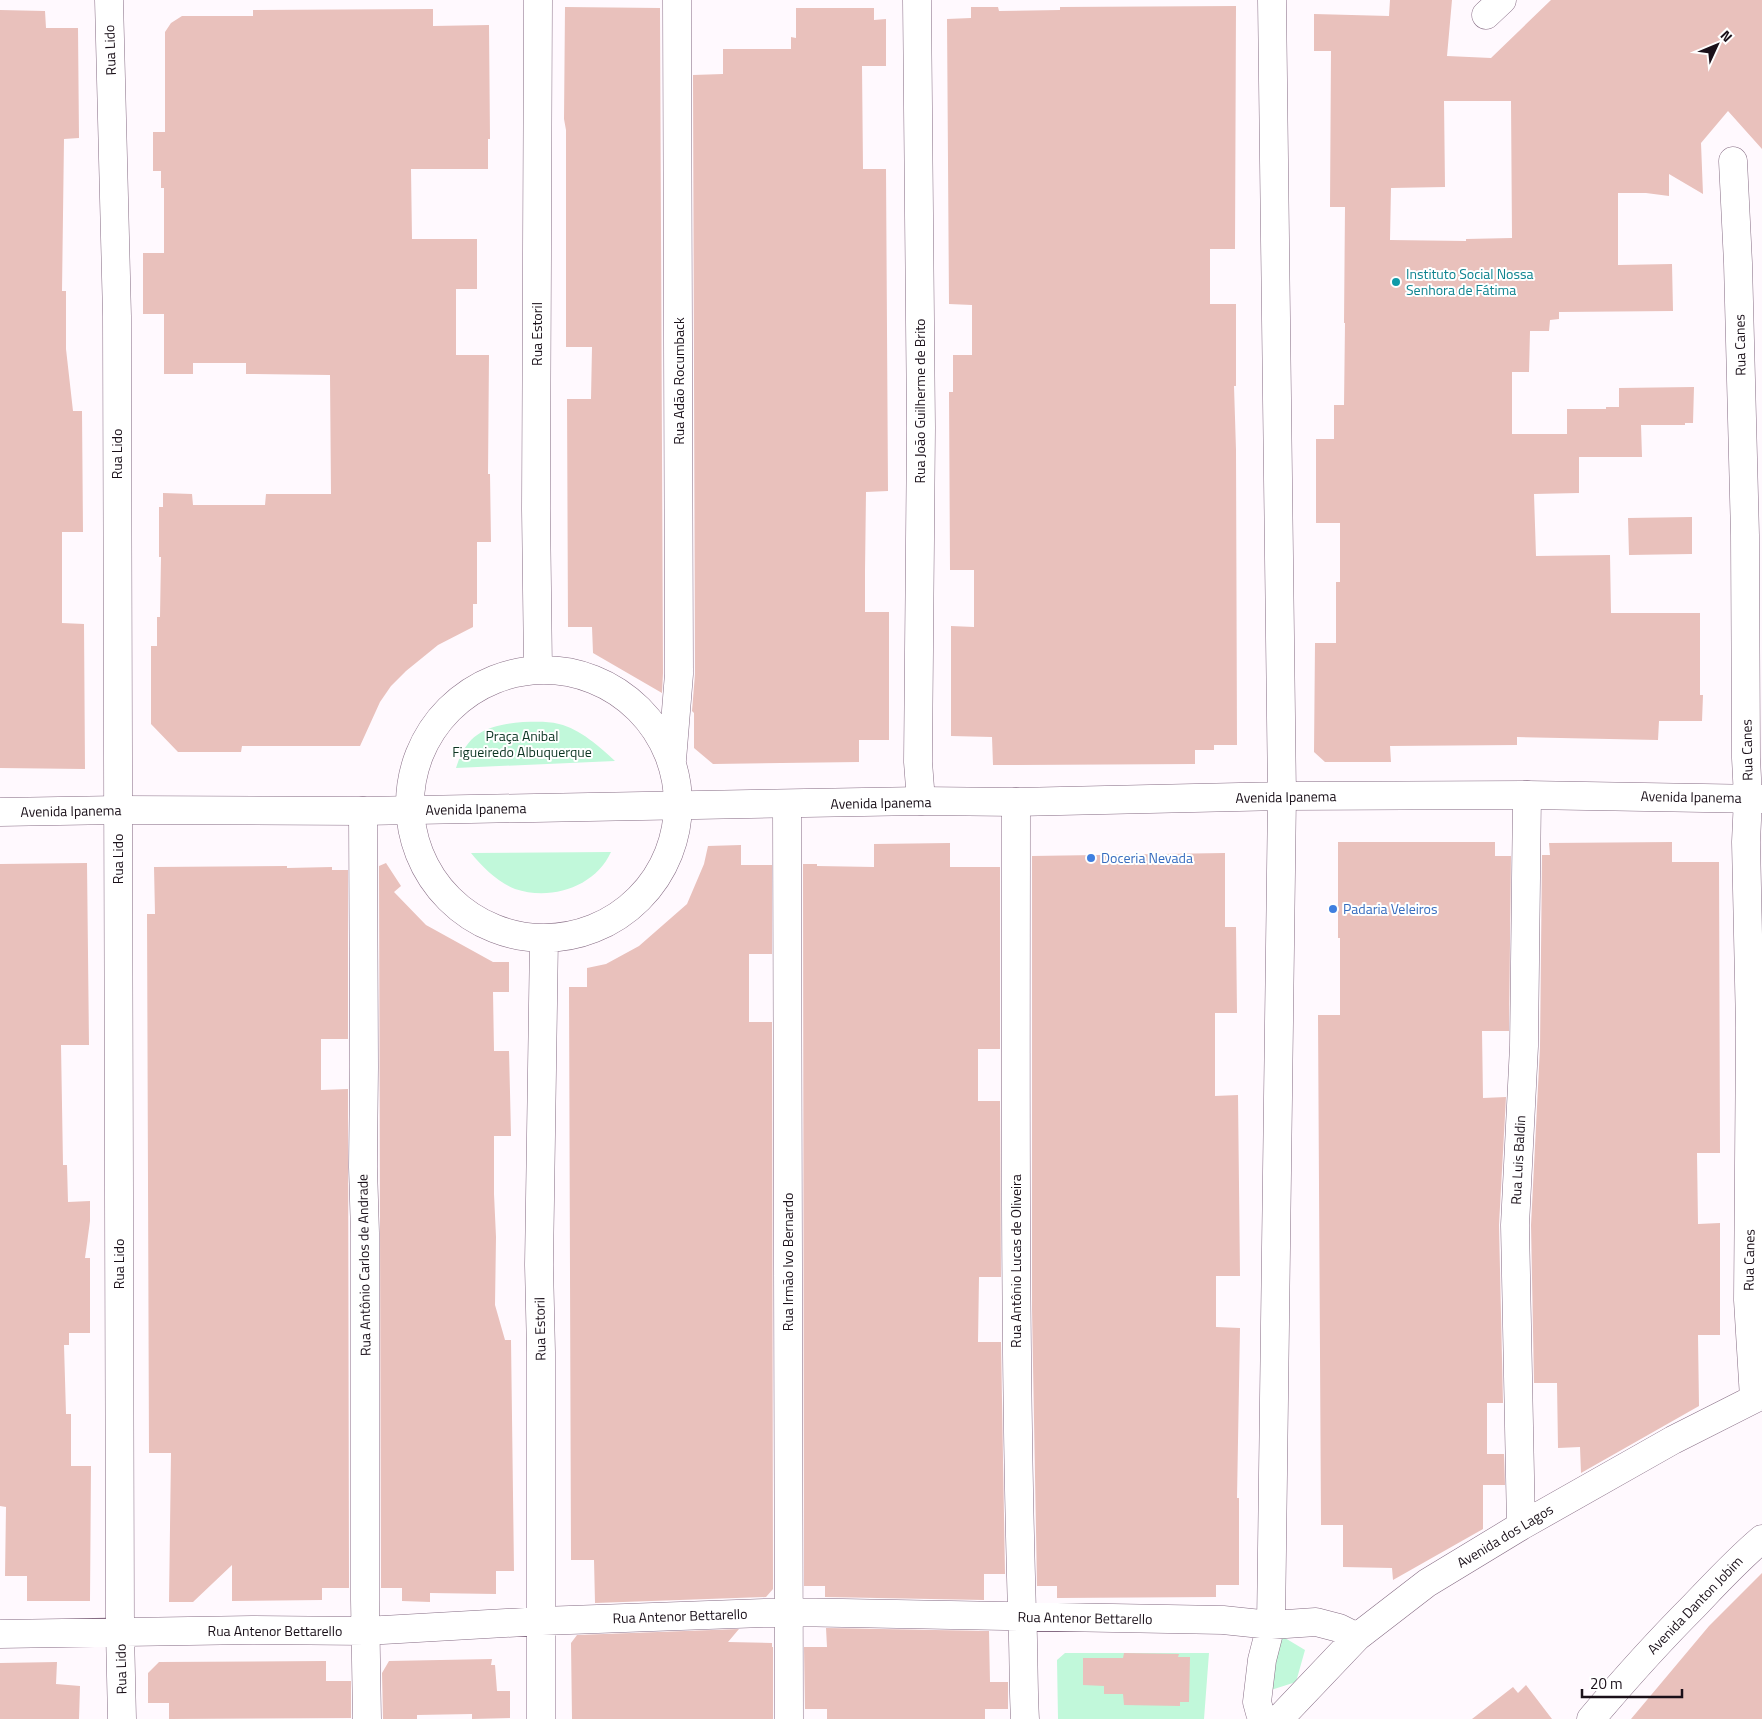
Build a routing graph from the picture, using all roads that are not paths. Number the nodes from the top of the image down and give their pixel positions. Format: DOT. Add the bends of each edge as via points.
graph roads {
  1 [pos="109,0"];
  2 [pos="538,0"];
  3 [pos="677,0"];
  4 [pos="916,0"];
  5 [pos="1272,0"];
  6 [pos="1733,161"];
  7 [pos="538,669"];
  8 [pos="672,762"];
  9 [pos="1527,795"];
  10 [pos="1282,796"];
  11 [pos="1755,798"];
  12 [pos="921,801"];
  13 [pos="1016,802"];
  14 [pos="680,805"];
  15 [pos="787,805"];
  16 [pos="118,810"];
  17 [pos="409,810"];
  18 [pos="363,811"];
  19 [pos="0,812"];
  20 [pos="544,939"];
  21 [pos="1758,1397"];
  22 [pos="1521,1526"];
  23 [pos="1762,1539"];
  24 [pos="789,1612"];
  25 [pos="1023,1617"];
  26 [pos="542,1621"];
  27 [pos="1271,1625"];
  28 [pos="365,1631"];
  29 [pos="120,1632"];
  30 [pos="0,1634"];
  31 [pos="1357,1637"];
  32 [pos="122,1719"];
  33 [pos="367,1719"];
  34 [pos="541,1719"];
  35 [pos="789,1719"];
  36 [pos="1025,1719"];
  37 [pos="1266,1719"];
  38 [pos="1279,1719"];
  39 [pos="1591,1719"];
  1 -- 16 [label="street, Rua Lido" via="117,316"];
  2 -- 7 [label="street, Rua Estoril"];
  3 -- 8 [label="street, Rua Adão Rocumback" via="679,674"];
  4 -- 12 [label="street, Rua João Guilherme de Brito" via="920,418 918,762"];
  5 -- 10 [label="street"];
  6 -- 11 [label="street, Rua Canes" via="1744,535 1746,758"];
  7 -- 8 [label="street" via="573,672 606,684 634,704 657,730"];
  7 -- 17 [label="street" via="503,675 471,690 444,713 424,741 412,775"];
  8 -- 14 [label="street"];
  9 -- 10 [label="street, Avenida Ipanema"];
  9 -- 11 [label="street, Avenida Ipanema"];
  9 -- 22 [label="street, Rua Luis Baldin" via="1524,1046 1515,1225"];
  10 -- 13 [label="street, Avenida Ipanema"];
  10 -- 27 [label="street"];
  11 -- 21 [label="street, Rua Canes" via="1746,842 1750,1066 1748,1300"];
  12 -- 13 [label="street, Avenida Ipanema"];
  12 -- 15 [label="street, Avenida Ipanema"];
  13 -- 25 [label="street, Rua Antônio Lucas de Oliveira" via="1016,1279"];
  14 -- 15 [label="street, Avenida Ipanema"];
  14 -- 17 [label="street, Avenida Ipanema"];
  14 -- 20 [label="street" via="675,840 661,873 640,901 611,922 578,935"];
  15 -- 24 [label="street, Rua Irmão Ivo Bernardo"];
  16 -- 18 [label="street, Avenida Ipanema"];
  16 -- 19 [label="street, Avenida Ipanema"];
  16 -- 29 [label="street, Rua Lido"];
  17 -- 18 [label="street, Avenida Ipanema"];
  17 -- 20 [label="street" via="415,844 429,875 451,901 478,922 510,935"];
  18 -- 28 [label="street, Rua Antônio Carlos de Andrade"];
  20 -- 26 [label="street, Rua Estoril" via="539,1265"];
  21 -- 22 [label="street, Avenida dos Lagos" via="1673,1440"];
  22 -- 31 [label="street, Avenida dos Lagos" via="1428,1583"];
  23 -- 39 [label="street, Avenida Danton Jobim" via="1739,1558 1672,1628"];
  24 -- 25 [label="street, Rua Antenor Bettarello"];
  24 -- 26 [label="street, Rua Antenor Bettarello"];
  24 -- 35 [label="street, Rua Irmão Ivo Bernardo"];
  25 -- 27 [label="street, Rua Antenor Bettarello" via="1223,1620"];
  25 -- 36 [label="street, Rua Antônio Lucas de Oliveira"];
  26 -- 28 [label="street, Rua Antenor Bettarello"];
  26 -- 34 [label="street, Rua Estoril"];
  27 -- 31 [label="street, Rua Antenor Bettarello" via="1316,1622"];
  27 -- 37 [label="street" via="1262,1660 1257,1702"];
  28 -- 29 [label="street, Rua Antenor Bettarello"];
  28 -- 33 [label="street, Rua Antônio Carlos de Andrade"];
  29 -- 30 [label="street, Rua Antenor Bettarello"];
  29 -- 32 [label="street, Rua Lido"];
  31 -- 38 [label="street, Avenida dos Lagos"];
}
